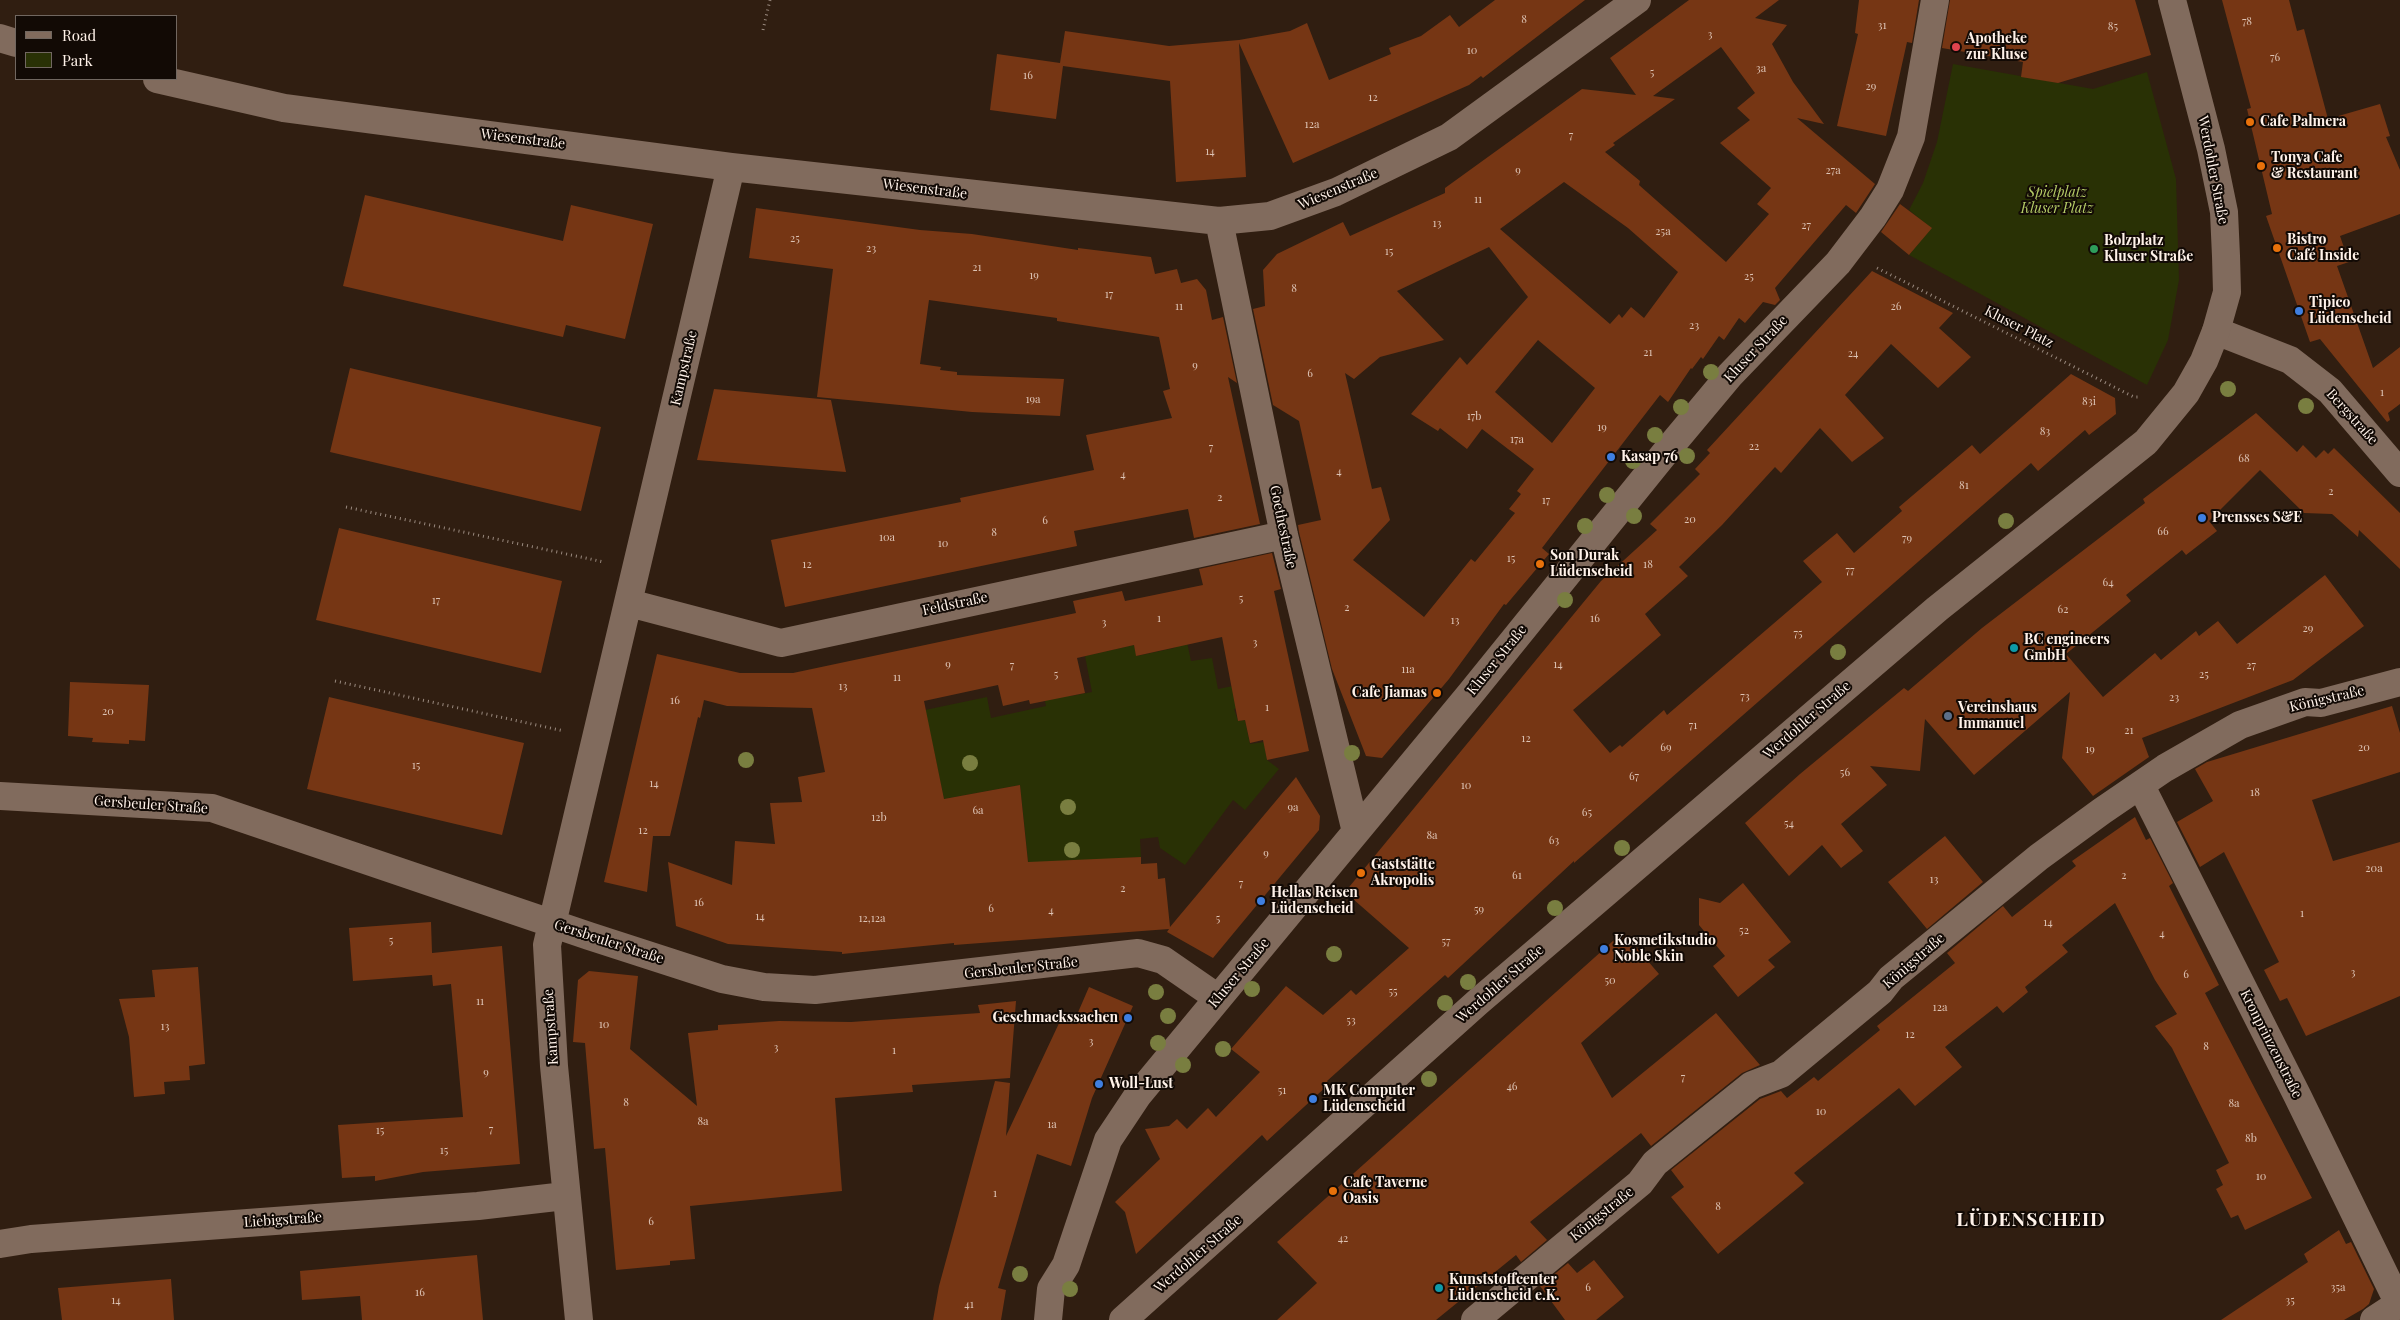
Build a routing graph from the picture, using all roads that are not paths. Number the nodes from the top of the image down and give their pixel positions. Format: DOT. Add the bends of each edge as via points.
graph roads {
  1 [pos="1637,0"];
  2 [pos="1934,0"];
  3 [pos="2172,0"];
  4 [pos="0,38"];
  5 [pos="15,43"];
  6 [pos="162,80"];
  7 [pos="731,167"];
  8 [pos="1219,221"];
  9 [pos="2216,331"];
  10 [pos="2400,472"];
  11 [pos="1284,535"];
  12 [pos="629,602"];
  13 [pos="2400,682"];
  14 [pos="2141,786"];
  15 [pos="0,796"];
  16 [pos="1356,832"];
  17 [pos="553,924"];
  18 [pos="1218,998"];
  19 [pos="566,1196"];
  20 [pos="0,1244"];
  21 [pos="2399,1304"];
  22 [pos="579,1320"];
  23 [pos="1048,1320"];
  24 [pos="1123,1320"];
  25 [pos="1475,1320"];
  26 [pos="2374,1320"];
  1 -- 8 [label="street, Wiesenstraße" via="1449,137 1336,192 1270,216"];
  2 -- 16 [label="street, Kluser Straße" via="1911,138 1890,190 1849,250 1730,376"];
  3 -- 9 [label="street, Werdohler Straße" via="2224,212 2227,292"];
  4 -- 5 [label="street"];
  6 -- 7 [label="street, Wiesenstraße" via="284,108"];
  7 -- 8 [label="street, Wiesenstraße"];
  7 -- 12 [label="street, Kampstraße"];
  8 -- 11 [label="street, Goethestraße"];
  9 -- 10 [label="street, Bergstraße" via="2290,360 2330,391"];
  9 -- 24 [label="street, Werdohler Straße" via="2186,393 2146,442 1936,609 1602,895"];
  11 -- 12 [label="street, Feldstraße" via="781,642"];
  11 -- 16 [label="street, Goethestraße"];
  12 -- 17 [label="street, Kampstraße"];
  13 -- 14 [label="street, Königstraße" via="2321,704 2305,702 2240,725 2165,768"];
  14 -- 21 [label="street, Kronprinzenstraße"];
  14 -- 25 [label="street, Königstraße" via="2039,857 1891,978 1880,992 1781,1074 1752,1085 1654,1163 1640,1184"];
  15 -- 17 [label="street, Gersbeuler Straße" via="212,808"];
  16 -- 18 [label="street, Kluser Straße"];
  17 -- 18 [label="street, Gersbeuler Straße" via="722,979 764,987 815,990 1138,953 1162,960"];
  17 -- 19 [label="street, Kampstraße" via="547,945 548,982"];
  18 -- 23 [label="street, Kluser Straße" via="1138,1095 1108,1140 1066,1265 1051,1289"];
  19 -- 20 [label="street, Liebigstraße" via="478,1206 31,1239"];
  19 -- 22 [label="street, Kampstraße"];
  21 -- 26 [label="street"];
}
